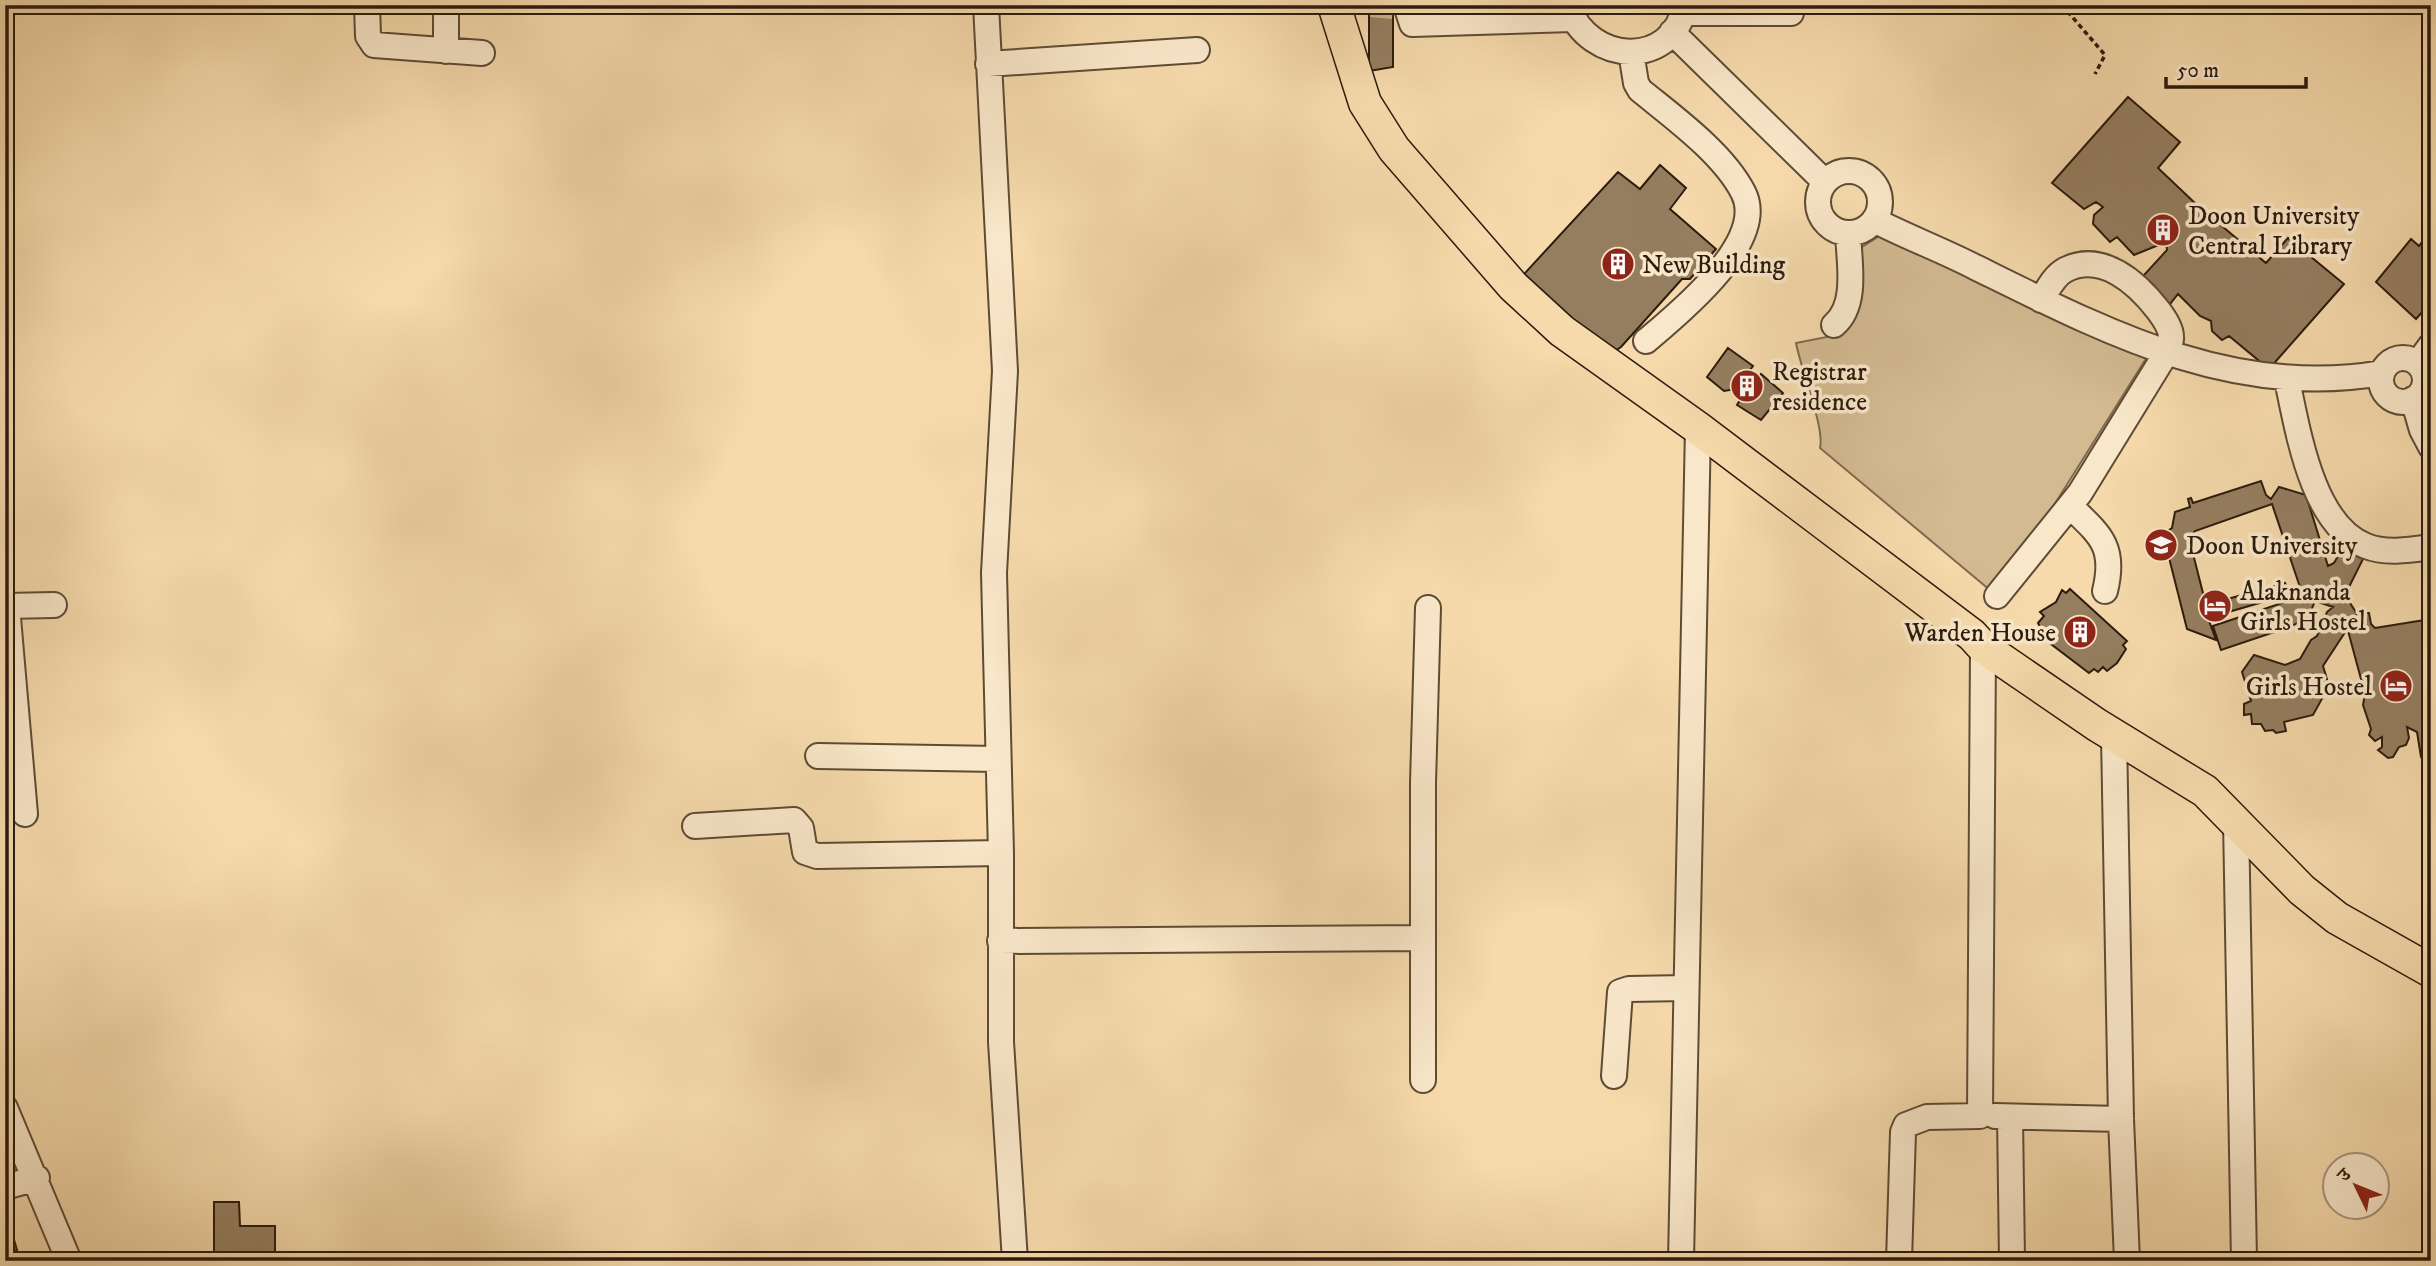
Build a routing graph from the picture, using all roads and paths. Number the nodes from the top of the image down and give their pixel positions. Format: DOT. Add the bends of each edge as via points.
graph roads {
  1 [pos="367,5"];
  2 [pos="446,5"];
  3 [pos="986,5"];
  4 [pos="1334,5"];
  5 [pos="2062,5"];
  6 [pos="1401,7"];
  7 [pos="1570,12"];
  8 [pos="1791,13"];
  9 [pos="1681,17"];
  10 [pos="1198,50"];
  11 [pos="446,51"];
  12 [pos="1631,52"];
  13 [pos="482,53"];
  14 [pos="988,64"];
  15 [pos="2095,74"];
  16 [pos="1825,182"];
  17 [pos="1874,219"];
  18 [pos="1848,233"];
  19 [pos="2041,300"];
  20 [pos="1834,325"];
  21 [pos="1646,341"];
  22 [pos="2424,354"];
  23 [pos="2165,355"];
  24 [pos="2382,373"];
  25 [pos="2287,380"];
  26 [pos="2413,399"];
  27 [pos="1698,428"];
  28 [pos="2431,447"];
  29 [pos="2070,506"];
  30 [pos="2431,547"];
  31 [pos="2105,591"];
  32 [pos="1997,596"];
  33 [pos="54,605"];
  34 [pos="6,606"];
  35 [pos="1428,608"];
  36 [pos="1983,648"];
  37 [pos="2114,735"];
  38 [pos="818,757"];
  39 [pos="997,759"];
  40 [pos="25,814"];
  41 [pos="2236,821"];
  42 [pos="695,826"];
  43 [pos="1000,853"];
  44 [pos="1423,937"];
  45 [pos="1000,941"];
  46 [pos="2431,971"];
  47 [pos="1686,988"];
  48 [pos="1614,1076"];
  49 [pos="1423,1080"];
  50 [pos="5,1108"];
  51 [pos="1980,1116"];
  52 [pos="2010,1116"];
  53 [pos="2121,1119"];
  54 [pos="37,1178"];
  55 [pos="5,1187"];
  56 [pos="69,1261"];
  57 [pos="1015,1261"];
  58 [pos="1681,1261"];
  59 [pos="1899,1261"];
  60 [pos="2012,1261"];
  61 [pos="2127,1261"];
  62 [pos="2245,1261"];
  1 -- 11 [label="street" via="368,36 374,46"];
  2 -- 11 [label="street"];
  3 -- 14 [label="street"];
  4 -- 27 [label="main road" via="1364,103 1394,149 1513,286 1562,331"];
  5 -- 15 [label="path" via="2105,55"];
  6 -- 7 [label="street" via="1412,24"];
  7 -- 12 [label="street" via="1587,38 1607,49"];
  8 -- 9 [label="street"];
  9 -- 12 [label="street" via="1652,46"];
  9 -- 16 [label="street"];
  10 -- 14 [label="street"];
  11 -- 13 [label="street"];
  12 -- 21 [label="street" via="1640,90 1728,171 1747,205 1737,244 1721,272"];
  14 -- 39 [label="street" via="1005,371 994,573"];
  16 -- 17 [label="street" via="1843,172 1863,174 1880,200"];
  16 -- 18 [label="street" via="1819,210 1830,226"];
  17 -- 18 [label="street" via="1867,227"];
  17 -- 19 [label="street"];
  18 -- 20 [label="street" via="1849,292 1844,316"];
  19 -- 23 [label="street"];
  19 -- 23 [label="street" via="2066,269 2083,265 2120,272 2136,282 2168,326 2171,340"];
  22 -- 24 [label="street" via="2398,358"];
  22 -- 26 [label="street" via="2425,382"];
  23 -- 25 [label="street"];
  23 -- 29 [label="street"];
  24 -- 25 [label="street"];
  24 -- 26 [label="street" via="2381,384 2388,396 2400,402"];
  25 -- 30 [label="street" via="2302,445 2323,508 2333,523 2365,546 2386,551"];
  26 -- 28 [label="street"];
  27 -- 36 [label="main road" via="1972,635"];
  27 -- 47 [label="street"];
  29 -- 31 [label="street" via="2102,537 2109,572"];
  29 -- 32 [label="street"];
  33 -- 34 [label="street"];
  34 -- 40 [label="street"];
  35 -- 44 [label="street"];
  36 -- 37 [label="main road"];
  36 -- 51 [label="street"];
  37 -- 41 [label="main road" via="2205,791"];
  37 -- 53 [label="street"];
  38 -- 39 [label="street"];
  39 -- 43 [label="street"];
  41 -- 46 [label="main road" via="2302,890 2337,918"];
  41 -- 62 [label="street"];
  42 -- 43 [label="street" via="794,820 801,828 805,852 817,856"];
  43 -- 45 [label="street"];
  44 -- 45 [label="street"];
  44 -- 49 [label="street"];
  45 -- 57 [label="street" via="1001,1042"];
  47 -- 48 [label="street" via="1620,992"];
  47 -- 58 [label="street"];
  50 -- 54 [label="street"];
  51 -- 52 [label="street"];
  51 -- 59 [label="street" via="1927,1118 1906,1125"];
  52 -- 53 [label="street"];
  52 -- 60 [label="street"];
  53 -- 61 [label="street"];
  54 -- 55 [label="street"];
  54 -- 56 [label="street"];
}
